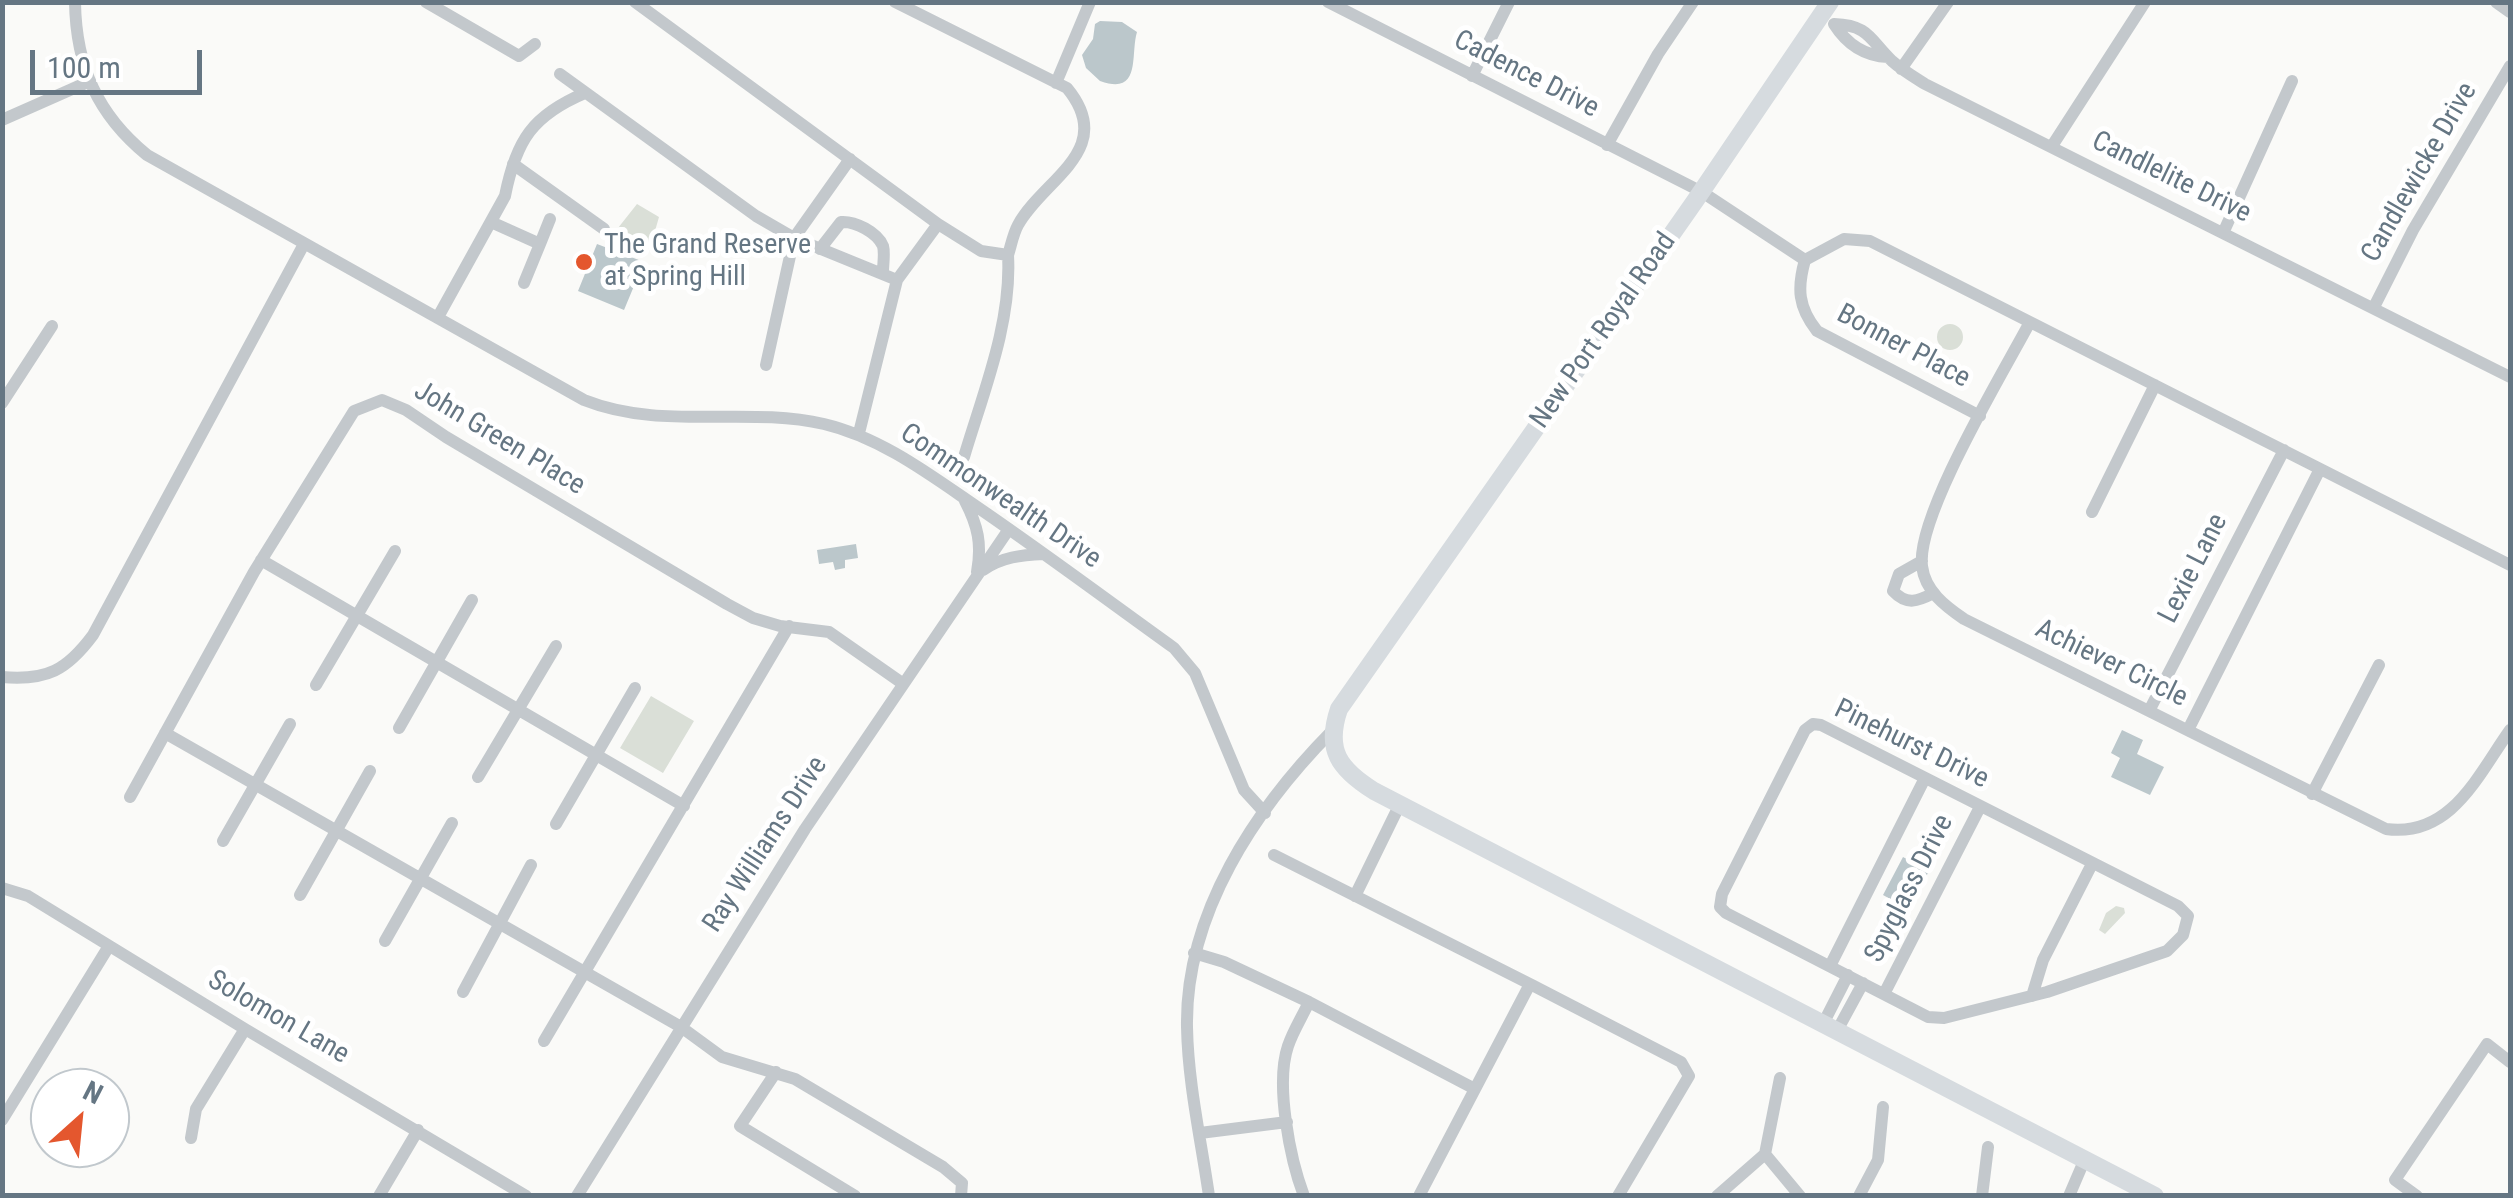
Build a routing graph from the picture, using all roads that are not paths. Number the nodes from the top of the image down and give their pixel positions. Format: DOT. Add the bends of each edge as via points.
graph roads {
  1 [pos="75,2"];
  2 [pos="426,2"];
  3 [pos="635,2"];
  4 [pos="895,2"];
  5 [pos="1090,2"];
  6 [pos="1509,2"];
  7 [pos="1693,2"];
  8 [pos="1948,2"];
  9 [pos="2145,2"];
  10 [pos="2496,2"];
  11 [pos="1335,4"];
  12 [pos="2510,12"];
  13 [pos="1828,14"];
  14 [pos="535,44"];
  15 [pos="2510,66"];
  16 [pos="1901,68"];
  17 [pos="560,74"];
  18 [pos="1472,76"];
  19 [pos="2292,81"];
  20 [pos="88,82"];
  21 [pos="1056,83"];
  22 [pos="585,93"];
  23 [pos="2,120"];
  24 [pos="1608,145"];
  25 [pos="2052,146"];
  26 [pos="850,159"];
  27 [pos="513,164"];
  28 [pos="1702,192"];
  29 [pos="550,219"];
  30 [pos="491,222"];
  31 [pos="938,224"];
  32 [pos="604,229"];
  33 [pos="2224,231"];
  34 [pos="794,238"];
  35 [pos="304,244"];
  36 [pos="540,244"];
  37 [pos="820,249"];
  38 [pos="1008,255"];
  39 [pos="1805,260"];
  40 [pos="883,271"];
  41 [pos="898,280"];
  42 [pos="524,283"];
  43 [pos="2374,306"];
  44 [pos="438,317"];
  45 [pos="2030,322"];
  46 [pos="52,326"];
  47 [pos="766,364"];
  48 [pos="2510,377"];
  49 [pos="2155,385"];
  50 [pos="2,402"];
  51 [pos="1980,416"];
  52 [pos="859,433"];
  53 [pos="2284,450"];
  54 [pos="964,458"];
  55 [pos="2320,468"];
  56 [pos="963,497"];
  57 [pos="2092,512"];
  58 [pos="1009,529"];
  59 [pos="395,551"];
  60 [pos="1044,554"];
  61 [pos="261,560"];
  62 [pos="1922,562"];
  63 [pos="2510,565"];
  64 [pos="976,574"];
  65 [pos="1934,593"];
  66 [pos="472,600"];
  67 [pos="356,617"];
  68 [pos="789,626"];
  69 [pos="556,646"];
  70 [pos="436,661"];
  71 [pos="2379,665"];
  72 [pos="2,677"];
  73 [pos="902,683"];
  74 [pos="316,685"];
  75 [pos="635,688"];
  76 [pos="518,709"];
  77 [pos="2149,711"];
  78 [pos="290,724"];
  79 [pos="398,728"];
  80 [pos="2188,730"];
  81 [pos="2510,730"];
  82 [pos="1332,731"];
  83 [pos="166,733"];
  84 [pos="597,755"];
  85 [pos="370,770"];
  86 [pos="478,777"];
  87 [pos="1925,778"];
  88 [pos="256,784"];
  89 [pos="2312,794"];
  90 [pos="130,797"];
  91 [pos="1400,804"];
  92 [pos="684,806"];
  93 [pos="1980,807"];
  94 [pos="1265,813"];
  95 [pos="452,823"];
  96 [pos="556,824"];
  97 [pos="336,830"];
  98 [pos="222,841"];
  99 [pos="1274,855"];
  100 [pos="2092,864"];
  101 [pos="532,865"];
  102 [pos="420,878"];
  103 [pos="2,888"];
  104 [pos="300,895"];
  105 [pos="1354,896"];
  106 [pos="500,924"];
  107 [pos="385,941"];
  108 [pos="109,946"];
  109 [pos="1194,952"];
  110 [pos="1830,966"];
  111 [pos="585,972"];
  112 [pos="1848,975"];
  113 [pos="1863,983"];
  114 [pos="1530,984"];
  115 [pos="463,992"];
  116 [pos="1884,994"];
  117 [pos="2032,996"];
  118 [pos="1309,1002"];
  119 [pos="1831,1025"];
  120 [pos="681,1027"];
  121 [pos="245,1030"];
  122 [pos="544,1041"];
  123 [pos="2510,1062"];
  124 [pos="776,1072"];
  125 [pos="1780,1078"];
  126 [pos="1475,1088"];
  127 [pos="1883,1106"];
  128 [pos="2,1120"];
  129 [pos="1287,1122"];
  130 [pos="418,1130"];
  131 [pos="1200,1133"];
  132 [pos="190,1138"];
  133 [pos="1988,1147"];
  134 [pos="1765,1154"];
  135 [pos="2084,1161"];
  136 [pos="379,1196"];
  137 [pos="526,1196"];
  138 [pos="577,1196"];
  139 [pos="855,1196"];
  140 [pos="961,1196"];
  141 [pos="1208,1196"];
  142 [pos="1304,1196"];
  143 [pos="1419,1196"];
  144 [pos="1618,1196"];
  145 [pos="1717,1196"];
  146 [pos="1800,1196"];
  147 [pos="1859,1196"];
  148 [pos="1982,1196"];
  149 [pos="2070,1196"];
  150 [pos="2155,1196"];
  151 [pos="2417,1196"];
  1 -- 20 [label="street"];
  2 -- 14 [label="street" via="519,56"];
  3 -- 26 [label="street"];
  4 -- 21 [label="street"];
  5 -- 21 [label="street"];
  6 -- 18 [label="street"];
  7 -- 24 [label="street"];
  8 -- 16 [label="street"];
  9 -- 25 [label="street"];
  10 -- 12 [label="street"];
  11 -- 18 [label="street, Cadence Drive"];
  13 -- 16 [label="street, Candlelite Drive" via="1879,42"];
  13 -- 28 [label="main road, New Port Royal Road"];
  15 -- 43 [label="street, Candlewicke Drive"];
  16 -- 25 [label="street, Candlelite Drive"];
  17 -- 22 [label="street"];
  18 -- 24 [label="street, Cadence Drive"];
  19 -- 33 [label="street"];
  20 -- 23 [label="street"];
  20 -- 35 [label="street, Commonwealth Drive" via="120,133 148,155"];
  21 -- 38 [label="street" via="1078,102 1082,144 1072,165 1018,225"];
  22 -- 27 [label="street" via="537,121"];
  22 -- 34 [label="street"];
  24 -- 28 [label="street, Cadence Drive"];
  25 -- 33 [label="street, Candlelite Drive"];
  26 -- 31 [label="street"];
  26 -- 34 [label="street"];
  27 -- 30 [label="street"];
  27 -- 32 [label="street"];
  28 -- 39 [label="street"];
  28 -- 82 [label="main road, New Port Royal Road" via="1374,657"];
  29 -- 36 [label="street"];
  30 -- 36 [label="street"];
  30 -- 44 [label="street"];
  31 -- 38 [label="street" via="981,251"];
  31 -- 41 [label="street"];
  33 -- 43 [label="street, Candlelite Drive"];
  34 -- 37 [label="street"];
  34 -- 47 [label="street"];
  35 -- 44 [label="street, Commonwealth Drive"];
  35 -- 72 [label="street" via="93,635 74,660 49,674"];
  36 -- 42 [label="street"];
  37 -- 40 [label="street"];
  37 -- 40 [label="street" via="842,222 851,222 884,248"];
  38 -- 54 [label="street" via="1010,282 994,360"];
  39 -- 45 [label="street" via="1844,239 1870,241"];
  39 -- 51 [label="street, Bonner Place" via="1798,292 1817,331"];
  40 -- 41 [label="street"];
  41 -- 52 [label="street"];
  43 -- 48 [label="street, Candlelite Drive"];
  44 -- 52 [label="street, Commonwealth Drive" via="605,408 652,418 769,418"];
  45 -- 49 [label="street"];
  45 -- 51 [label="street"];
  46 -- 50 [label="street"];
  49 -- 53 [label="street"];
  49 -- 57 [label="street"];
  51 -- 62 [label="street" via="1937,502"];
  52 -- 56 [label="street, Commonwealth Drive"];
  53 -- 55 [label="street"];
  53 -- 77 [label="street, Lexie Lane"];
  55 -- 63 [label="street"];
  55 -- 80 [label="street"];
  56 -- 58 [label="street, Commonwealth Drive"];
  56 -- 64 [label="street" via="977,525"];
  58 -- 60 [label="street, Commonwealth Drive"];
  58 -- 64 [label="street, Ray Williams Drive"];
  59 -- 67 [label="street"];
  60 -- 64 [label="street" via="1019,555"];
  60 -- 94 [label="street, Commonwealth Drive" via="1174,648 1196,673 1244,790"];
  61 -- 67 [label="street"];
  61 -- 68 [label="street, John Green Place" via="354,411 382,400 727,604"];
  61 -- 83 [label="street, John Green Place"];
  62 -- 65 [label="street"];
  62 -- 65 [label="street" via="1899,574 1893,591 1910,602"];
  64 -- 73 [label="street, Ray Williams Drive"];
  65 -- 77 [label="street, Achiever Circle" via="1964,619"];
  66 -- 70 [label="street"];
  67 -- 70 [label="street"];
  67 -- 74 [label="street"];
  68 -- 73 [label="street, John Green Place" via="829,632"];
  68 -- 92 [label="street"];
  69 -- 76 [label="street"];
  70 -- 76 [label="street"];
  70 -- 79 [label="street"];
  71 -- 89 [label="street"];
  73 -- 120 [label="street, Ray Williams Drive"];
  75 -- 84 [label="street"];
  76 -- 84 [label="street"];
  76 -- 86 [label="street"];
  77 -- 80 [label="street, Achiever Circle"];
  78 -- 88 [label="street"];
  80 -- 89 [label="street, Achiever Circle"];
  81 -- 89 [label="street, Achiever Circle" via="2465,795 2430,826 2386,829"];
  82 -- 91 [label="main road" via="1348,772"];
  82 -- 94 [label="street"];
  83 -- 88 [label="street"];
  83 -- 90 [label="street, John Green Place"];
  84 -- 92 [label="street"];
  84 -- 96 [label="street"];
  85 -- 97 [label="street"];
  87 -- 93 [label="street, Pinehurst Drive"];
  87 -- 110 [label="street"];
  87 -- 110 [label="street, Pinehurst Drive" via="1822,725 1804,730 1720,906"];
  88 -- 97 [label="street"];
  88 -- 98 [label="street"];
  91 -- 105 [label="street"];
  91 -- 119 [label="main road"];
  92 -- 111 [label="street"];
  93 -- 100 [label="street, Pinehurst Drive"];
  93 -- 116 [label="street, Spyglass Drive"];
  94 -- 109 [label="street" via="1237,853"];
  95 -- 102 [label="street"];
  97 -- 102 [label="street"];
  97 -- 104 [label="street"];
  99 -- 105 [label="street"];
  100 -- 117 [label="street" via="2042,960"];
  100 -- 117 [label="street, Pinehurst Drive" via="2178,906 2188,924 2167,951"];
  101 -- 106 [label="street"];
  102 -- 106 [label="street"];
  102 -- 107 [label="street"];
  103 -- 108 [label="street, Solomon Lane" via="28,896"];
  105 -- 114 [label="street"];
  106 -- 111 [label="street"];
  106 -- 115 [label="street"];
  108 -- 121 [label="street, Solomon Lane"];
  108 -- 128 [label="street"];
  109 -- 118 [label="street"];
  109 -- 131 [label="street" via="1187,1031"];
  110 -- 112 [label="street, Pinehurst Drive"];
  111 -- 120 [label="street"];
  111 -- 122 [label="street"];
  112 -- 113 [label="street, Pinehurst Drive"];
  112 -- 119 [label="street"];
  113 -- 116 [label="street, Pinehurst Drive"];
  113 -- 119 [label="street"];
  114 -- 126 [label="street"];
  114 -- 144 [label="street" via="1682,1062 1689,1076"];
  116 -- 117 [label="street, Pinehurst Drive" via="1928,1017 1944,1018"];
  118 -- 126 [label="street"];
  118 -- 129 [label="street" via="1284,1068"];
  119 -- 135 [label="main road"];
  120 -- 124 [label="street" via="722,1057"];
  120 -- 138 [label="street, Ray Williams Drive"];
  121 -- 130 [label="street, Solomon Lane"];
  121 -- 132 [label="street" via="196,1109"];
  123 -- 151 [label="street" via="2487,1044 2394,1180"];
  124 -- 139 [label="street" via="740,1126"];
  124 -- 140 [label="street" via="943,1167 962,1183"];
  125 -- 134 [label="street"];
  126 -- 143 [label="street"];
  127 -- 147 [label="street" via="1878,1160"];
  129 -- 131 [label="street"];
  129 -- 142 [label="street"];
  130 -- 136 [label="street"];
  130 -- 137 [label="street, Solomon Lane"];
  131 -- 141 [label="street"];
  133 -- 148 [label="street"];
  134 -- 145 [label="street"];
  134 -- 146 [label="street"];
  135 -- 149 [label="street"];
  135 -- 150 [label="main road"];
}
